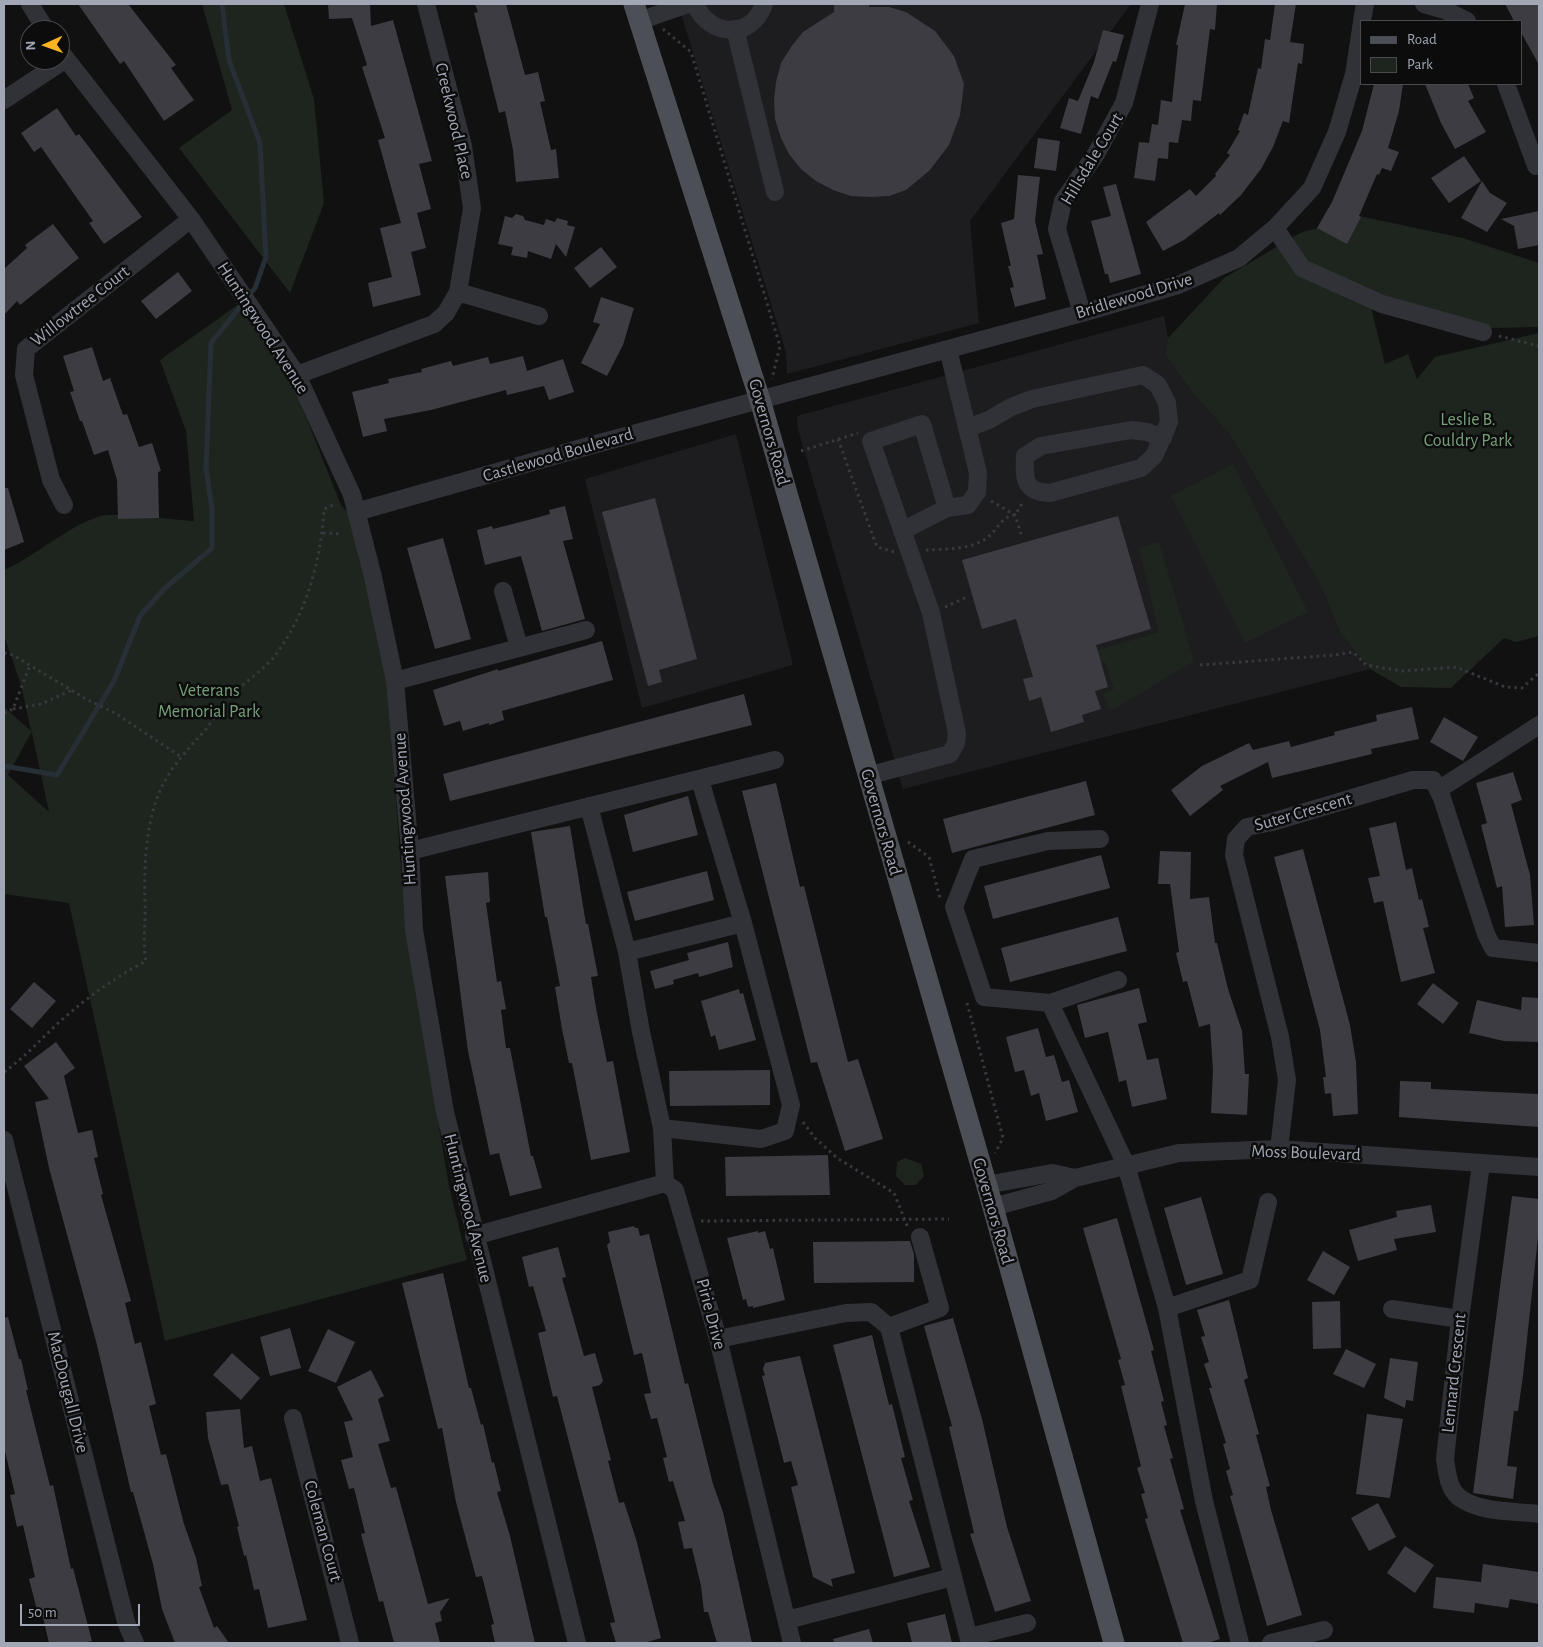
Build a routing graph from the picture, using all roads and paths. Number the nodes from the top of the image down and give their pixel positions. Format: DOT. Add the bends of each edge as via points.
graph roads {
  1 [pos="30,4"];
  2 [pos="426,4"];
  3 [pos="688,4"];
  4 [pos="695,4"];
  5 [pos="764,4"];
  6 [pos="1150,4"];
  7 [pos="1365,4"];
  8 [pos="1424,4"];
  9 [pos="637,12"];
  10 [pos="40,20"];
  11 [pos="1362,20"];
  12 [pos="1465,20"];
  13 [pos="662,29"];
  14 [pos="735,29"];
  15 [pos="1360,35"];
  16 [pos="70,64"];
  17 [pos="43,70"];
  18 [pos="1506,85"];
  19 [pos="4,100"];
  20 [pos="1536,166"];
  21 [pos="775,192"];
  22 [pos="191,219"];
  23 [pos="1275,228"];
  24 [pos="458,292"];
  25 [pos="1082,313"];
  26 [pos="539,316"];
  27 [pos="1483,332"];
  28 [pos="1539,346"];
  29 [pos="948,349"];
  30 [pos="298,375"];
  31 [pos="772,380"];
  32 [pos="760,400"];
  33 [pos="967,428"];
  34 [pos="1163,438"];
  35 [pos="871,441"];
  36 [pos="801,451"];
  37 [pos="977,492"];
  38 [pos="64,505"];
  39 [pos="333,505"];
  40 [pos="947,508"];
  41 [pos="356,512"];
  42 [pos="902,531"];
  43 [pos="323,534"];
  44 [pos="342,534"];
  45 [pos="1022,537"];
  46 [pos="503,591"];
  47 [pos="967,597"];
  48 [pos="931,613"];
  49 [pos="586,630"];
  50 [pos="519,647"];
  51 [pos="4,653"];
  52 [pos="30,665"];
  53 [pos="1200,665"];
  54 [pos="1539,673"];
  55 [pos="395,681"];
  56 [pos="72,690"];
  57 [pos="13,708"];
  58 [pos="4,713"];
  59 [pos="1539,725"];
  60 [pos="180,756"];
  61 [pos="775,760"];
  62 [pos="868,776"];
  63 [pos="700,780"];
  64 [pos="1438,790"];
  65 [pos="589,806"];
  66 [pos="906,836"];
  67 [pos="1100,839"];
  68 [pos="410,851"];
  69 [pos="941,904"];
  70 [pos="743,923"];
  71 [pos="627,952"];
  72 [pos="1539,953"];
  73 [pos="1118,980"];
  74 [pos="966,998"];
  75 [pos="1050,1003"];
  76 [pos="4,1072"];
  77 [pos="791,1105"];
  78 [pos="662,1128"];
  79 [pos="4,1140"];
  80 [pos="1279,1149"];
  81 [pos="993,1158"];
  82 [pos="1481,1164"];
  83 [pos="1126,1165"];
  84 [pos="1539,1167"];
  85 [pos="1075,1178"];
  86 [pos="665,1183"];
  87 [pos="986,1185"];
  88 [pos="1268,1202"];
  89 [pos="993,1207"];
  90 [pos="949,1219"];
  91 [pos="906,1220"];
  92 [pos="698,1221"];
  93 [pos="474,1236"];
  94 [pos="920,1237"];
  95 [pos="1167,1308"];
  96 [pos="1392,1309"];
  97 [pos="1460,1319"];
  98 [pos="888,1326"];
  99 [pos="718,1339"];
  100 [pos="293,1418"];
  101 [pos="1539,1514"];
  102 [pos="952,1577"];
  103 [pos="787,1620"];
  104 [pos="1027,1623"];
  105 [pos="1324,1630"];
  106 [pos="969,1640"];
  107 [pos="135,1643"];
  108 [pos="350,1643"];
  109 [pos="577,1643"];
  110 [pos="792,1643"];
  111 [pos="1114,1643"];
  112 [pos="1240,1643"];
  113 [pos="1270,1643"];
  1 -- 10 [label="street"];
  2 -- 24 [label="street, Creekwood Place" via="463,146 472,208"];
  3 -- 9 [label="street"];
  4 -- 14 [label="street" via="703,19 712,25"];
  5 -- 14 [label="street" via="754,20"];
  6 -- 25 [label="street, Hillsdale Court" via="1124,104 1096,154 1063,201 1057,229"];
  7 -- 11 [label="street, Bridlewood Drive"];
  8 -- 12 [label="street"];
  9 -- 32 [label="main road, Governors Road"];
  13 -- 31 [label="path" via="691,52 780,346"];
  14 -- 21 [label="street"];
  15 -- 23 [label="street, Bridlewood Drive" via="1354,74 1337,132 1312,188"];
  16 -- 22 [label="street, Huntingwood Avenue"];
  17 -- 19 [label="street"];
  18 -- 20 [label="street"];
  22 -- 30 [label="street, Huntingwood Avenue"];
  22 -- 38 [label="street, Willowtree Court" via="26,349 24,375 52,480"];
  23 -- 25 [label="street, Bridlewood Drive" via="1239,258 1178,285"];
  23 -- 27 [label="street" via="1302,268 1382,304"];
  24 -- 26 [label="street"];
  24 -- 30 [label="street, Creekwood Place" via="446,313 434,324"];
  25 -- 29 [label="street, Bridlewood Drive"];
  27 -- 28 [label="path"];
  29 -- 32 [label="street, Bridlewood Drive"];
  29 -- 33 [label="street"];
  30 -- 41 [label="street, Huntingwood Avenue" via="352,495"];
  32 -- 41 [label="street, Castlewood Boulevard"];
  32 -- 62 [label="main road, Governors Road"];
  33 -- 34 [label="street" via="1032,398 1143,375 1158,386 1167,403 1169,422"];
  33 -- 37 [label="street" via="978,473"];
  34 -- 34 [label="street" via="1130,430 1042,446 1026,456 1024,472 1028,486 1037,493 1050,493 1141,468 1154,456"];
  35 -- 36 [label="path" via="872,429"];
  35 -- 40 [label="street" via="922,424"];
  35 -- 42 [label="street"];
  37 -- 40 [label="street" via="968,505"];
  37 -- 45 [label="path" via="1015,514"];
  39 -- 43 [label="path" via="324,509"];
  40 -- 42 [label="street"];
  41 -- 55 [label="street, Huntingwood Avenue" via="374,577"];
  42 -- 48 [label="street"];
  43 -- 44 [label="path"];
  43 -- 60 [label="path" via="309,590 292,631 272,659 234,694"];
  46 -- 50 [label="street"];
  47 -- 48 [label="path"];
  48 -- 62 [label="street" via="957,733 956,743 950,754"];
  49 -- 50 [label="street"];
  50 -- 55 [label="street"];
  51 -- 52 [label="path"];
  52 -- 56 [label="path"];
  52 -- 57 [label="path"];
  53 -- 54 [label="path" via="1352,652 1366,665 1402,671 1456,667 1505,687 1522,688"];
  55 -- 68 [label="street, Huntingwood Avenue"];
  56 -- 57 [label="path" via="41,704"];
  56 -- 60 [label="path" via="115,713"];
  57 -- 58 [label="path"];
  59 -- 64 [label="street"];
  60 -- 76 [label="path" via="152,812 144,875 146,933 142,945 146,961 116,977 71,1012"];
  61 -- 63 [label="street"];
  62 -- 87 [label="main road, Governors Road"];
  63 -- 65 [label="street"];
  63 -- 70 [label="street"];
  64 -- 72 [label="street" via="1493,948"];
  64 -- 80 [label="street, Suter Crescent" via="1433,780 1413,780 1272,822 1247,826 1236,840 1234,855 1280,1037 1287,1080"];
  65 -- 68 [label="street"];
  65 -- 71 [label="street"];
  66 -- 69 [label="path" via="908,844 929,857"];
  67 -- 75 [label="street" via="1048,841 972,859 954,907 984,997"];
  68 -- 93 [label="street, Huntingwood Avenue" via="414,930 445,1112"];
  70 -- 71 [label="street"];
  70 -- 77 [label="street"];
  71 -- 78 [label="street"];
  73 -- 75 [label="street"];
  74 -- 81 [label="path" via="1003,1138"];
  75 -- 83 [label="street"];
  77 -- 78 [label="street" via="785,1131 761,1139"];
  77 -- 91 [label="path" via="815,1138 837,1158 894,1193"];
  78 -- 86 [label="street"];
  79 -- 107 [label="street, MacDougall Drive" via="126,1622"];
  80 -- 82 [label="street, Moss Boulevard"];
  80 -- 83 [label="street, Moss Boulevard" via="1179,1152"];
  82 -- 84 [label="street, Moss Boulevard"];
  82 -- 97 [label="street, Lennard Crescent"];
  83 -- 85 [label="street, Moss Boulevard"];
  83 -- 95 [label="street"];
  85 -- 87 [label="street, Moss Boulevard" via="1052,1173"];
  85 -- 89 [label="street, Moss Boulevard" via="1052,1191"];
  86 -- 93 [label="street"];
  86 -- 99 [label="street, Pirie Drive" via="675,1190"];
  87 -- 89 [label="main road, Governors Road"];
  88 -- 95 [label="street" via="1250,1280"];
  89 -- 111 [label="main road, Governors Road"];
  90 -- 91 [label="path"];
  91 -- 92 [label="path"];
  91 -- 94 [label="path" via="909,1233"];
  93 -- 109 [label="street, Huntingwood Avenue"];
  94 -- 98 [label="street" via="940,1308"];
  95 -- 112 [label="street" via="1204,1500"];
  96 -- 97 [label="street"];
  97 -- 101 [label="street, Lennard Crescent" via="1445,1459 1448,1479 1458,1497 1479,1506"];
  98 -- 99 [label="street" via="871,1312 846,1313"];
  98 -- 102 [label="street"];
  99 -- 103 [label="street, Pirie Drive"];
  100 -- 108 [label="street, Coleman Court"];
  102 -- 103 [label="street"];
  102 -- 106 [label="street"];
  103 -- 110 [label="street, Pirie Drive"];
  104 -- 106 [label="street"];
  105 -- 113 [label="street"];
}
